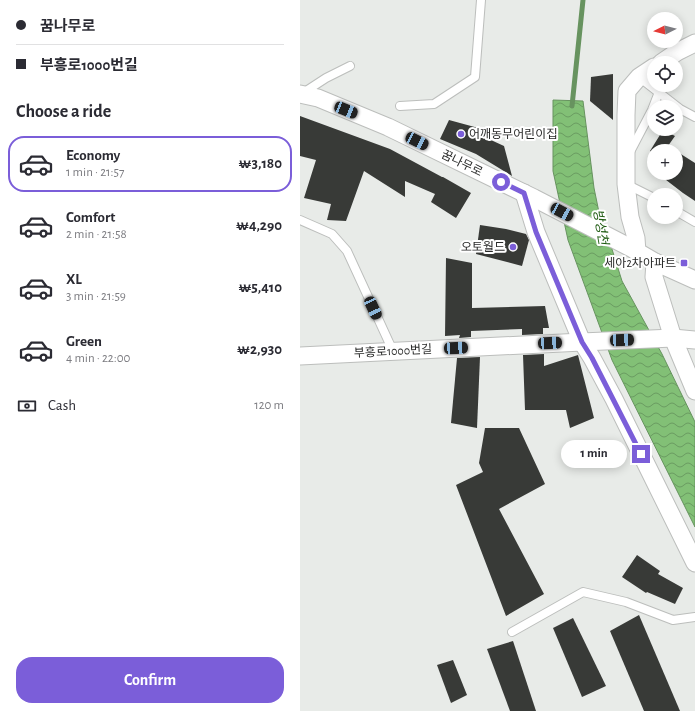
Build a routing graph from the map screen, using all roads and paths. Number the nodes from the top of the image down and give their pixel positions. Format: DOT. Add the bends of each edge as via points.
graph roads {
  1 [pos="481,0"];
  2 [pos="695,43"];
  3 [pos="671,56"];
  4 [pos="350,66"];
  5 [pos="647,72"];
  6 [pos="640,77"];
  7 [pos="647,83"];
  8 [pos="659,92"];
  9 [pos="301,94"];
  10 [pos="656,100"];
  11 [pos="400,106"];
  12 [pos="695,117"];
  13 [pos="647,122"];
  14 [pos="626,159"];
  15 [pos="626,184"];
  16 [pos="647,194"];
  17 [pos="529,195"];
  18 [pos="683,215"];
  19 [pos="300,220"];
  20 [pos="695,222"];
  21 [pos="634,250"];
  22 [pos="655,262"];
  23 [pos="695,280"];
  24 [pos="673,338"];
  25 [pos="695,340"];
  26 [pos="590,341"];
  27 [pos="393,351"];
  28 [pos="300,356"];
  29 [pos="695,391"];
  30 [pos="695,563"];
  31 [pos="695,617"];
  32 [pos="512,632"];
  1 -- 11 [label="lane" via="475,77 434,104"];
  2 -- 3 [label="street"];
  4 -- 9 [label="lane"];
  5 -- 6 [label="street"];
  6 -- 7 [label="lane"];
  6 -- 14 [label="street" via="627,91"];
  8 -- 10 [label="lane"];
  8 -- 12 [label="lane"];
  9 -- 17 [label="street, 꿈나무로" via="318,98 388,127"];
  13 -- 14 [label="lane"];
  14 -- 15 [label="street"];
  15 -- 16 [label="lane"];
  15 -- 21 [label="street" via="630,217 636,238"];
  17 -- 21 [label="street, 꿈나무로"];
  17 -- 26 [label="street" via="536,232"];
  18 -- 20 [label="lane"];
  19 -- 27 [label="lane" via="332,234 347,251"];
  21 -- 22 [label="street"];
  22 -- 23 [label="street"];
  22 -- 24 [label="street" via="654,277"];
  24 -- 25 [label="street"];
  24 -- 26 [label="street, 부흥로1000번길"];
  24 -- 29 [label="street"];
  26 -- 27 [label="street, 부흥로1000번길"];
  26 -- 30 [label="street" via="592,358"];
  27 -- 28 [label="street, 부흥로1000번길"];
  31 -- 32 [label="lane" via="673,620 626,602 583,592"];
}
